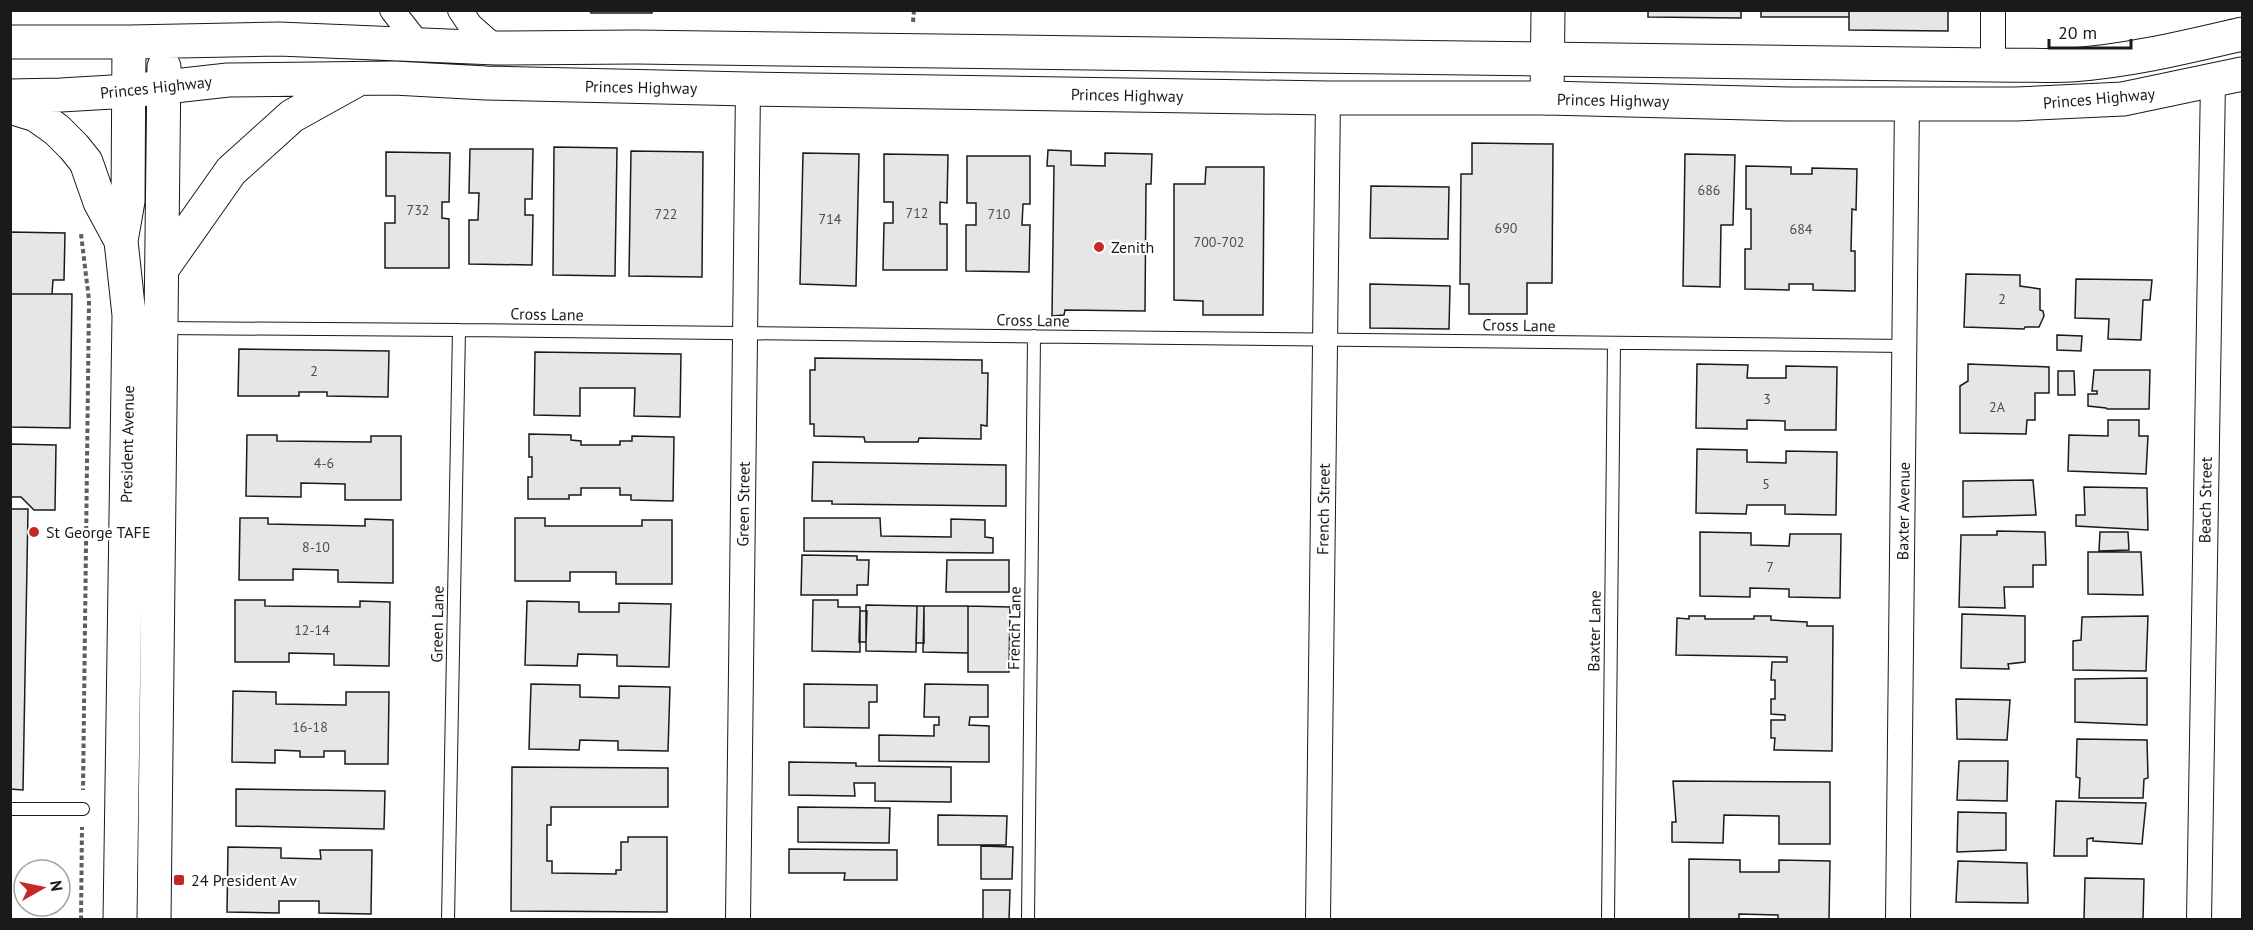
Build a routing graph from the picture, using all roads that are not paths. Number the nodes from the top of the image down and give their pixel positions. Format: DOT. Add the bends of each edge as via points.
graph roads {
  1 [pos="392,10"];
  2 [pos="460,10"];
  3 [pos="1548,10"];
  4 [pos="1993,10"];
  5 [pos="2242,34"];
  6 [pos="164,41"];
  7 [pos="10,42"];
  8 [pos="129,42"];
  9 [pos="420,46"];
  10 [pos="496,48"];
  11 [pos="1548,60"];
  12 [pos="1993,65"];
  13 [pos="360,78"];
  14 [pos="2228,78"];
  15 [pos="165,88"];
  16 [pos="748,89"];
  17 [pos="129,91"];
  18 [pos="10,96"];
  19 [pos="1328,98"];
  20 [pos="1547,98"];
  21 [pos="1907,103"];
  22 [pos="10,108"];
  23 [pos="121,241"];
  24 [pos="162,269"];
  25 [pos="161,328"];
  26 [pos="459,330"];
  27 [pos="745,333"];
  28 [pos="1034,336"];
  29 [pos="1325,340"];
  30 [pos="1614,343"];
  31 [pos="1905,346"];
  32 [pos="10,809"];
  33 [pos="83,809"];
  34 [pos="120,920"];
  35 [pos="154,920"];
  36 [pos="448,920"];
  37 [pos="738,920"];
  38 [pos="1028,920"];
  39 [pos="1318,920"];
  40 [pos="1608,920"];
  41 [pos="1898,920"];
  42 [pos="2199,920"];
  1 -- 9 [label="street"];
  2 -- 10 [label="street" via="470,25"];
  3 -- 11 [label="main road"];
  4 -- 12 [label="street"];
  5 -- 12 [label="main road" via="2115,60 2071,65"];
  6 -- 8 [label="main road"];
  6 -- 9 [label="main road" via="279,39"];
  6 -- 15 [label="main road, President Avenue"];
  7 -- 8 [label="main road"];
  8 -- 17 [label="main road, President Avenue"];
  9 -- 10 [label="main road"];
  10 -- 11 [label="main road"];
  11 -- 12 [label="main road"];
  11 -- 20 [label="main road"];
  13 -- 15 [label="main road, Princes Highway" via="228,80"];
  13 -- 16 [label="main road, Princes Highway"];
  13 -- 24 [label="main road" via="292,116 231,171"];
  14 -- 21 [label="main road, Princes Highway" via="2090,102"];
  14 -- 42 [label="street, Beach Street"];
  15 -- 17 [label="main road, Princes Highway"];
  15 -- 24 [label="main road, President Avenue"];
  16 -- 19 [label="main road, Princes Highway"];
  16 -- 27 [label="street, Green Street"];
  17 -- 18 [label="main road, Princes Highway"];
  17 -- 23 [label="main road, President Avenue" via="128,201"];
  19 -- 20 [label="main road, Princes Highway"];
  19 -- 29 [label="street, French Street"];
  20 -- 21 [label="main road, Princes Highway"];
  21 -- 31 [label="street, Baxter Avenue"];
  22 -- 23 [label="main road" via="36,115 74,147 86,162 100,202"];
  23 -- 34 [label="main road, President Avenue" via="129,315"];
  24 -- 25 [label="main road, President Avenue"];
  25 -- 26 [label="lane, Cross Lane"];
  25 -- 35 [label="main road, President Avenue"];
  26 -- 27 [label="lane, Cross Lane"];
  26 -- 36 [label="lane, Green Lane"];
  27 -- 28 [label="lane, Cross Lane"];
  27 -- 37 [label="street, Green Street"];
  28 -- 29 [label="lane, Cross Lane"];
  28 -- 38 [label="lane, French Lane"];
  29 -- 30 [label="lane, Cross Lane"];
  29 -- 39 [label="street, French Street"];
  30 -- 31 [label="lane, Cross Lane"];
  30 -- 40 [label="lane, Baxter Lane"];
  31 -- 41 [label="street, Baxter Avenue"];
  32 -- 33 [label="lane"];
}
